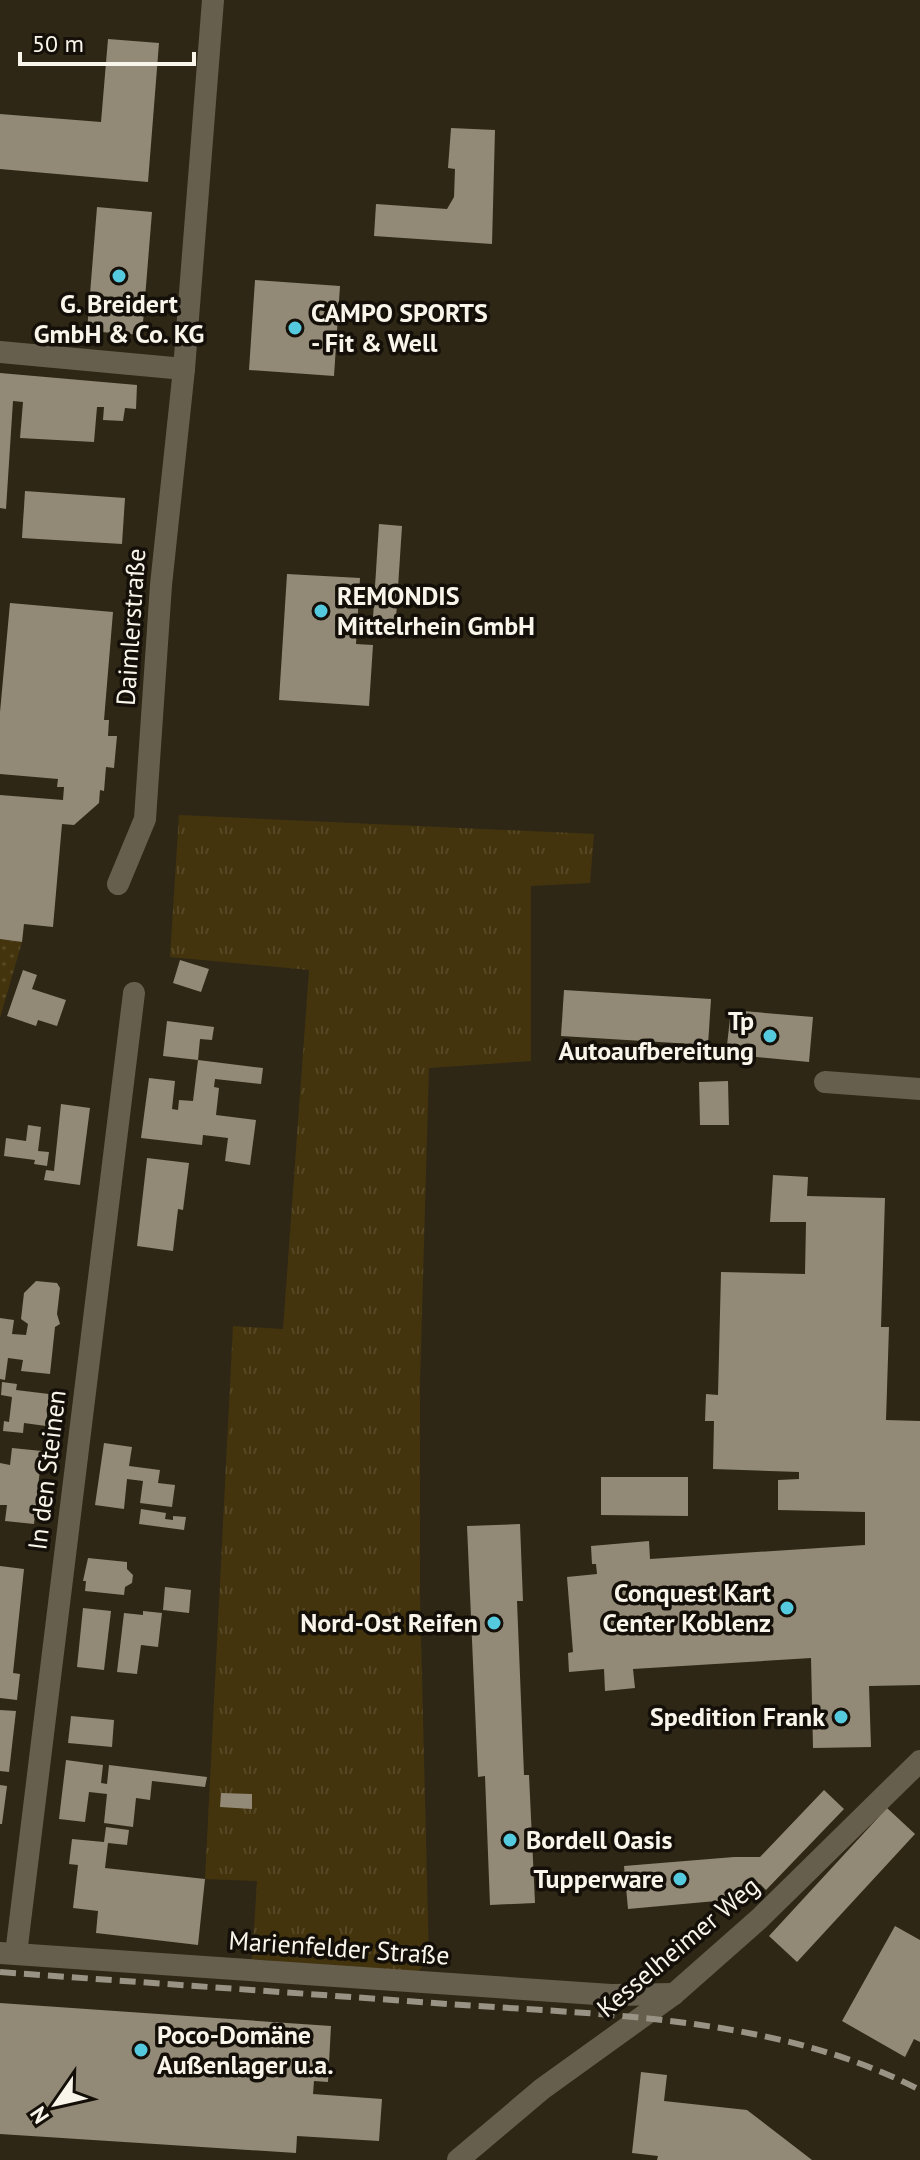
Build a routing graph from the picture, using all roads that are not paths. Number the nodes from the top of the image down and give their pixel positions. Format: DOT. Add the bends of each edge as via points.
graph roads {
  1 [pos="213,0"];
  2 [pos="0,352"];
  3 [pos="184,369"];
  4 [pos="118,884"];
  5 [pos="134,993"];
  6 [pos="825,1082"];
  7 [pos="920,1089"];
  8 [pos="920,1761"];
  9 [pos="8,1954"];
  10 [pos="674,1994"];
  11 [pos="458,2160"];
  1 -- 3 [label="street, Daimlerstraße"];
  2 -- 3 [label="street"];
  3 -- 4 [label="street, Daimlerstraße" via="161,585 145,819"];
  5 -- 9 [label="street, In den Steinen"];
  6 -- 7 [label="street"];
  8 -- 10 [label="street, Kesselheimer Weg"];
  9 -- 10 [label="street, Marienfelder Straße" via="611,1995"];
  10 -- 11 [label="street, Kesselheimer Weg" via="542,2089"];
}
